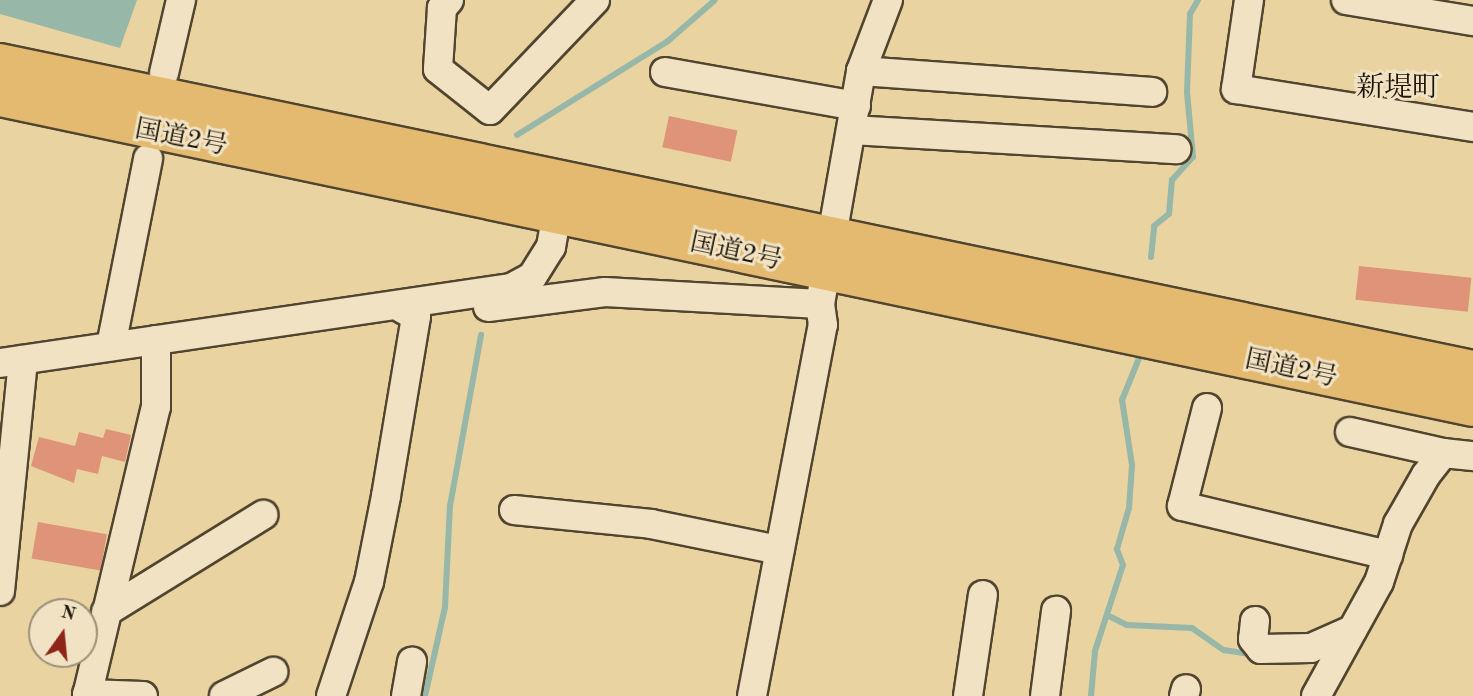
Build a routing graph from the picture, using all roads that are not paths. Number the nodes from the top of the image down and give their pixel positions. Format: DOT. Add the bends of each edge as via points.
graph roads {
  1 [pos="181,0"];
  2 [pos="449,0"];
  3 [pos="595,0"];
  4 [pos="888,0"];
  5 [pos="1249,0"];
  6 [pos="1346,0"];
  7 [pos="1473,21"];
  8 [pos="0,63"];
  9 [pos="862,71"];
  10 [pos="665,72"];
  11 [pos="164,74"];
  12 [pos="1152,92"];
  13 [pos="0,97"];
  14 [pos="854,118"];
  15 [pos="1473,127"];
  16 [pos="1176,149"];
  17 [pos="148,159"];
  18 [pos="560,199"];
  19 [pos="827,271"];
  20 [pos="410,313"];
  21 [pos="156,340"];
  22 [pos="111,346"];
  23 [pos="12,362"];
  24 [pos="1473,370"];
  25 [pos="1473,407"];
  26 [pos="1207,408"];
  27 [pos="1350,432"];
  28 [pos="1443,453"];
  29 [pos="1473,456"];
  30 [pos="514,510"];
  31 [pos="262,515"];
  32 [pos="779,550"];
  33 [pos="1388,555"];
  34 [pos="0,591"];
  35 [pos="983,595"];
  36 [pos="1056,611"];
  37 [pos="106,612"];
  38 [pos="1255,621"];
  39 [pos="1352,630"];
  40 [pos="412,662"];
  41 [pos="273,672"];
  42 [pos="87,695"];
  43 [pos="144,696"];
  44 [pos="224,696"];
  45 [pos="331,696"];
  46 [pos="406,696"];
  47 [pos="752,696"];
  48 [pos="968,696"];
  49 [pos="1045,696"];
  50 [pos="1316,696"];
  1 -- 11 [label="street"];
  2 -- 3 [label="street" via="442,8 438,69 491,110"];
  4 -- 9 [label="street"];
  5 -- 15 [label="street" via="1236,89"];
  6 -- 7 [label="street"];
  8 -- 18 [label="highway, 国道2号"];
  9 -- 12 [label="street"];
  9 -- 14 [label="street"];
  10 -- 14 [label="street"];
  13 -- 18 [label="highway, 国道2号"];
  14 -- 16 [label="street"];
  14 -- 19 [label="street"];
  17 -- 22 [label="street"];
  18 -- 19 [label="highway, 国道2号"];
  18 -- 20 [label="street" via="551,247 532,277 511,288"];
  19 -- 20 [label="street"];
  19 -- 24 [label="highway, 国道2号"];
  19 -- 25 [label="highway, 国道2号"];
  19 -- 32 [label="street" via="823,326"];
  20 -- 21 [label="street"];
  20 -- 45 [label="street" via="369,582"];
  21 -- 22 [label="street"];
  21 -- 37 [label="street" via="156,407"];
  22 -- 23 [label="street"];
  23 -- 34 [label="street"];
  26 -- 33 [label="street" via="1182,506"];
  27 -- 28 [label="street"];
  28 -- 29 [label="street"];
  28 -- 33 [label="street" via="1398,524"];
  30 -- 32 [label="street" via="651,524"];
  31 -- 37 [label="street"];
  32 -- 47 [label="street"];
  33 -- 39 [label="street"];
  35 -- 48 [label="street"];
  36 -- 49 [label="street"];
  37 -- 42 [label="street"];
  38 -- 39 [label="street" via="1253,639 1261,649 1311,649"];
  39 -- 50 [label="street"];
  40 -- 46 [label="street"];
  41 -- 44 [label="street"];
  42 -- 43 [label="street"];
}
